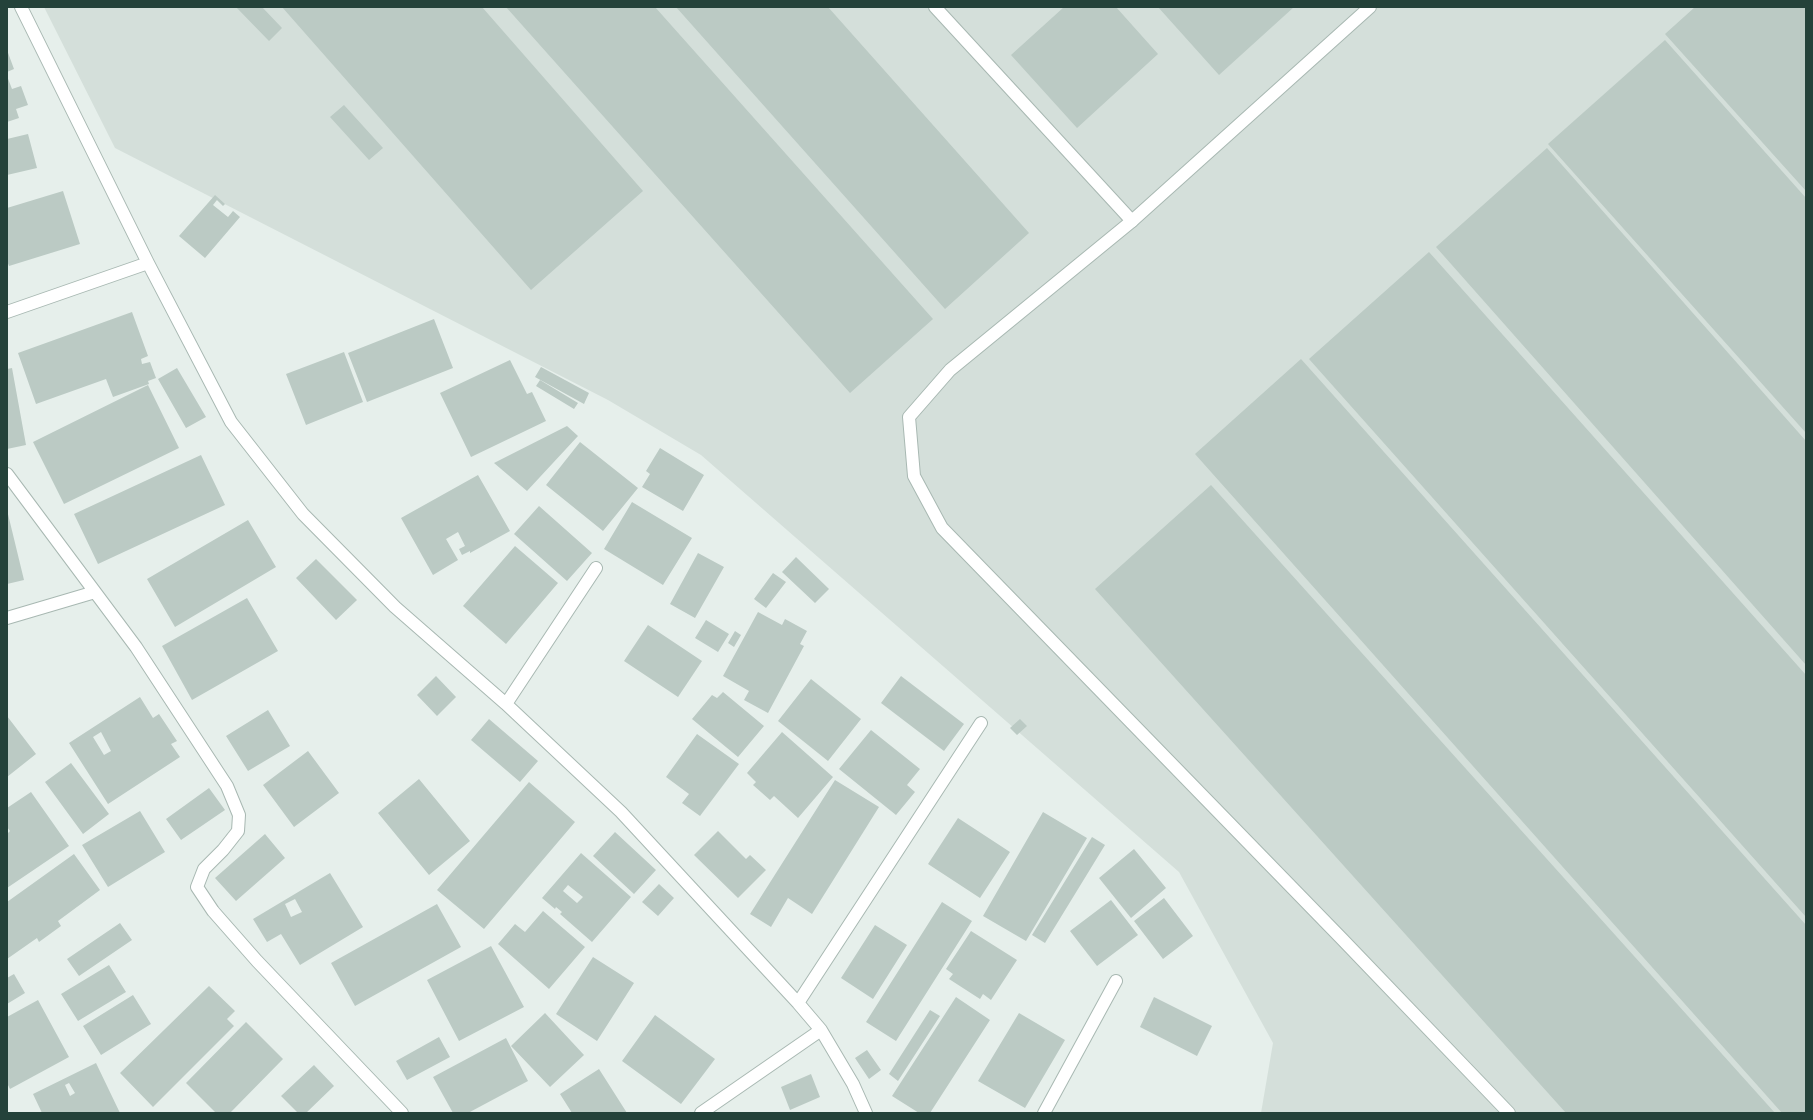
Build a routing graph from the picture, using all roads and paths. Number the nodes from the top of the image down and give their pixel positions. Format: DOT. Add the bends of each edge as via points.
graph roads {
  1 [pos="21,7"];
  2 [pos="935,7"];
  3 [pos="1370,7"];
  4 [pos="1132,221"];
  5 [pos="148,262"];
  6 [pos="7,312"];
  7 [pos="7,474"];
  8 [pos="596,568"];
  9 [pos="95,592"];
  10 [pos="7,618"];
  11 [pos="506,704"];
  12 [pos="981,723"];
  13 [pos="1116,981"];
  14 [pos="798,1003"];
  15 [pos="821,1030"];
  16 [pos="402,1113"];
  17 [pos="701,1113"];
  18 [pos="866,1113"];
  19 [pos="1044,1113"];
  20 [pos="1509,1113"];
  1 -- 5 [label="street"];
  2 -- 4 [label="street"];
  3 -- 4 [label="street"];
  4 -- 20 [label="street" via="950,370 909,417 914,476 942,528"];
  5 -- 6 [label="street"];
  5 -- 11 [label="street" via="231,422 303,514 395,607"];
  7 -- 9 [label="street"];
  8 -- 11 [label="street"];
  9 -- 10 [label="street"];
  9 -- 16 [label="street" via="136,647 227,786 239,815 238,831 204,869 197,887 213,911 252,955"];
  11 -- 14 [label="street" via="621,812"];
  12 -- 14 [label="street"];
  13 -- 19 [label="street"];
  14 -- 15 [label="street"];
  15 -- 17 [label="street"];
  15 -- 18 [label="street" via="853,1084"];
}
